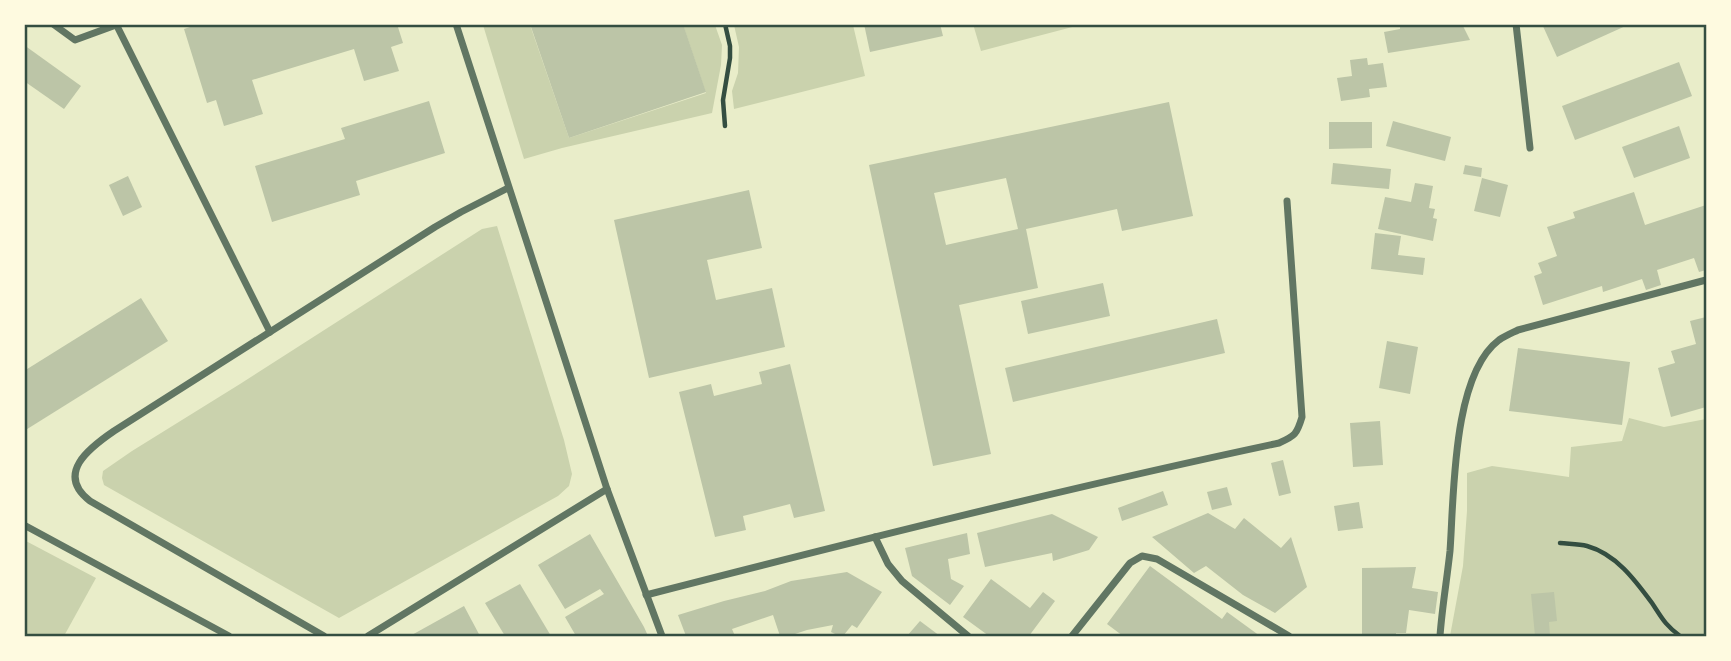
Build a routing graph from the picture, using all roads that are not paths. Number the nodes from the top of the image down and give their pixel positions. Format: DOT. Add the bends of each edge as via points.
graph roads {
  1 [pos="53,24"];
  2 [pos="456,24"];
  3 [pos="1516,24"];
  4 [pos="116,25"];
  5 [pos="1530,148"];
  6 [pos="508,188"];
  7 [pos="1287,201"];
  8 [pos="1706,280"];
  9 [pos="270,332"];
  10 [pos="607,489"];
  11 [pos="24,525"];
  12 [pos="874,537"];
  13 [pos="646,595"];
  14 [pos="229,636"];
  15 [pos="324,636"];
  16 [pos="368,636"];
  17 [pos="662,636"];
  18 [pos="968,636"];
  19 [pos="1072,636"];
  20 [pos="1289,636"];
  21 [pos="1440,636"];
  1 -- 4 [label="street" via="75,40"];
  2 -- 6 [label="street"];
  3 -- 5 [label="street"];
  4 -- 9 [label="street"];
  6 -- 9 [label="street" via="452,217"];
  6 -- 10 [label="street"];
  7 -- 12 [label="street" via="1302,417 1293,437"];
  8 -- 21 [label="street" via="1518,330 1499,340 1483,358 1472,380 1459,433"];
  9 -- 15 [label="street" via="100,440 82,458 75,483 90,501"];
  10 -- 13 [label="street"];
  10 -- 16 [label="street"];
  11 -- 14 [label="street"];
  12 -- 13 [label="street"];
  12 -- 18 [label="street" via="902,581"];
  13 -- 17 [label="street"];
  19 -- 20 [label="street" via="1130,563 1142,556 1157,559"];
}
